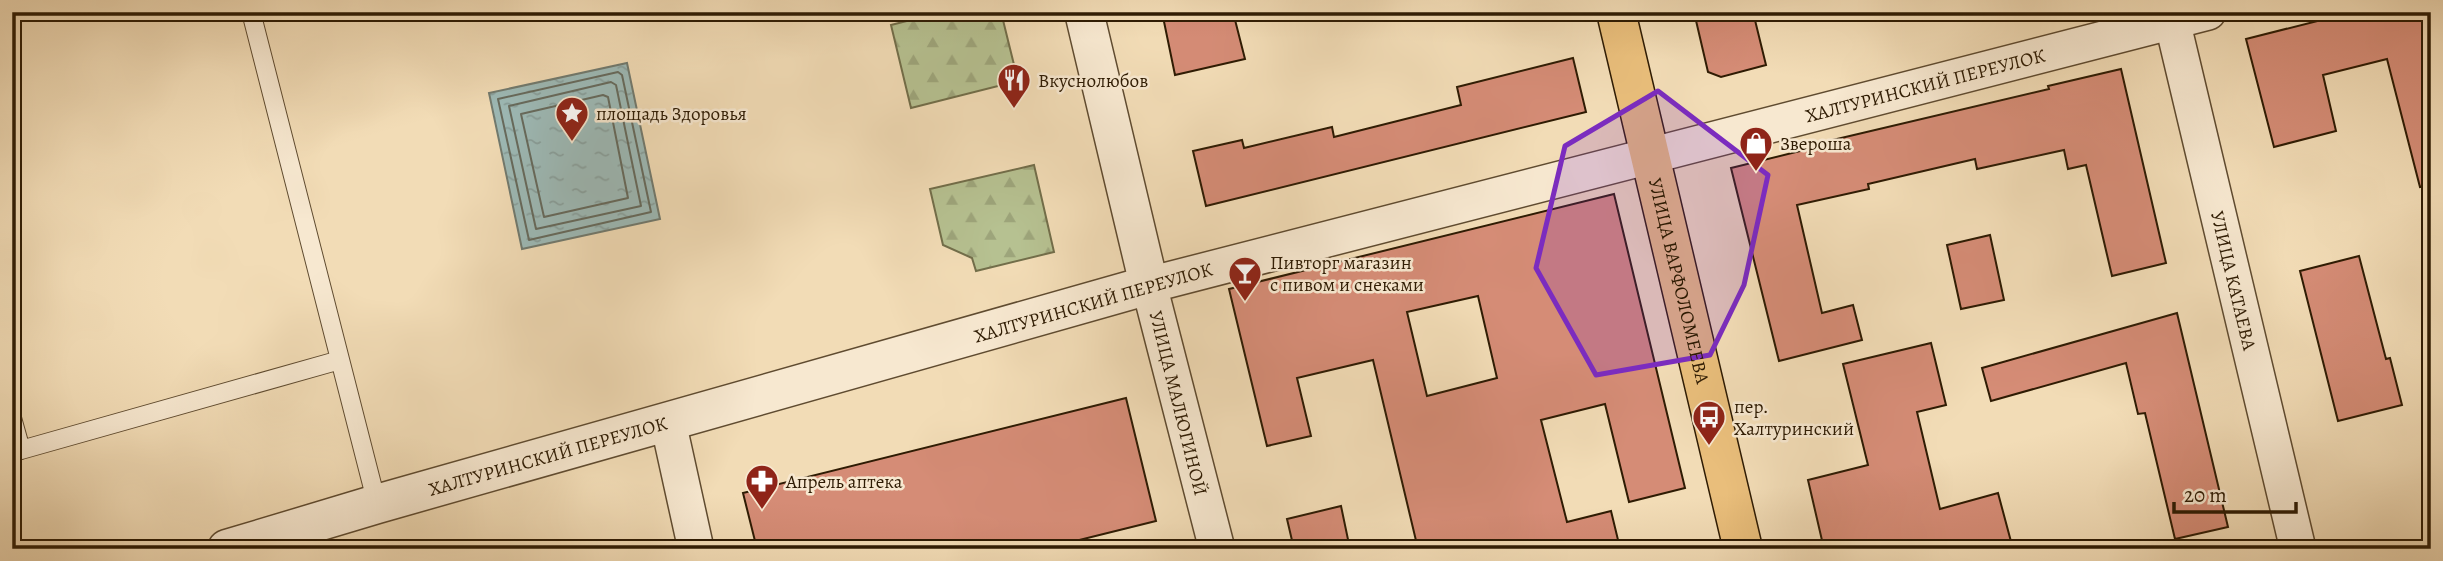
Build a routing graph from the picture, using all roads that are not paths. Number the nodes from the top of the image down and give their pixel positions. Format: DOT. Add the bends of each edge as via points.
graph roads {
  1 [pos="251,12"];
  2 [pos="1084,12"];
  3 [pos="1616,12"];
  4 [pos="2208,12"];
  5 [pos="2171,17"];
  6 [pos="1650,157"];
  7 [pos="1149,285"];
  8 [pos="340,360"];
  9 [pos="12,418"];
  10 [pos="668,422"];
  11 [pos="377,504"];
  12 [pos="228,549"];
  13 [pos="696,549"];
  14 [pos="1217,549"];
  15 [pos="1743,549"];
  16 [pos="2298,549"];
  1 -- 8 [label="lane"];
  2 -- 7 [label="street, УЛИЦА МАЛЮГИНОЙ"];
  3 -- 6 [label="main road, УЛИЦА ВАРФОЛОМЕЕВА"];
  4 -- 5 [label="street, ХАЛТУРИНСКИЙ ПЕРЕУЛОК"];
  5 -- 6 [label="street, ХАЛТУРИНСКИЙ ПЕРЕУЛОК"];
  5 -- 16 [label="street, УЛИЦА КАТАЕВА"];
  6 -- 7 [label="street, ХАЛТУРИНСКИЙ ПЕРЕУЛОК"];
  6 -- 15 [label="main road, УЛИЦА ВАРФОЛОМЕЕВА"];
  7 -- 10 [label="street, ХАЛТУРИНСКИЙ ПЕРЕУЛОК"];
  7 -- 14 [label="street, УЛИЦА МАЛЮГИНОЙ"];
  8 -- 9 [label="lane" via="21,450"];
  8 -- 11 [label="lane"];
  10 -- 11 [label="street, ХАЛТУРИНСКИЙ ПЕРЕУЛОК"];
  10 -- 13 [label="street"];
  11 -- 12 [label="street, ХАЛТУРИНСКИЙ ПЕРЕУЛОК"];
}
